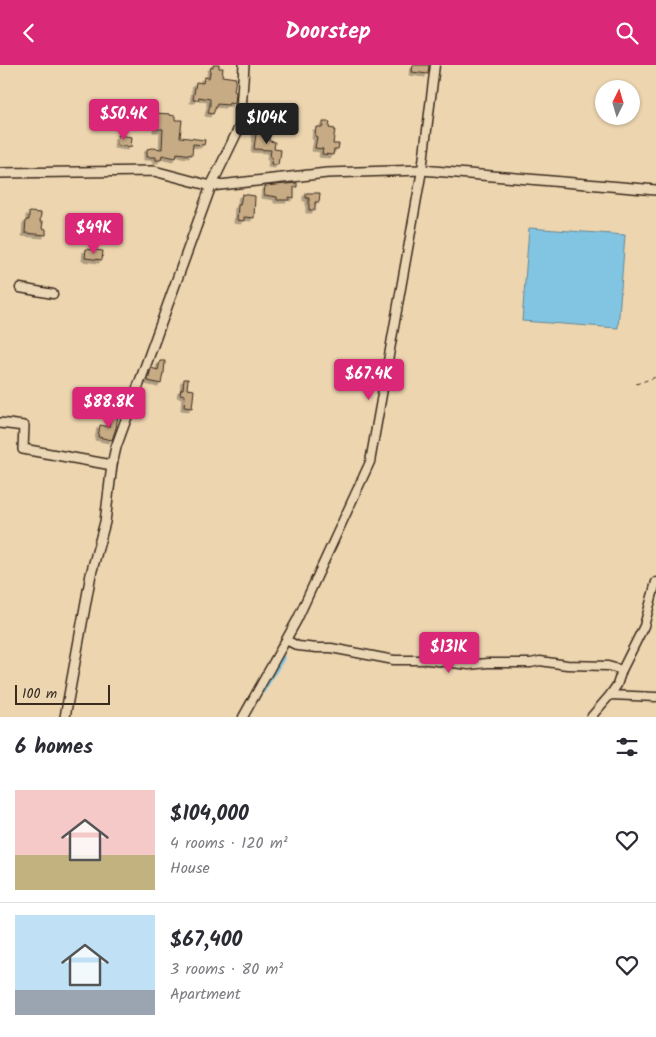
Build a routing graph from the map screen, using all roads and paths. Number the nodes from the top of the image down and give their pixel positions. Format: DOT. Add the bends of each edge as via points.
graph roads {
  1 [pos="244,65"];
  2 [pos="435,65"];
  3 [pos="422,170"];
  4 [pos="0,173"];
  5 [pos="211,186"];
  6 [pos="656,190"];
  7 [pos="20,288"];
  8 [pos="52,294"];
  9 [pos="656,377"];
  10 [pos="636,384"];
  11 [pos="0,423"];
  12 [pos="112,465"];
  13 [pos="656,581"];
  14 [pos="286,640"];
  15 [pos="622,669"];
  16 [pos="610,695"];
  17 [pos="656,697"];
  18 [pos="65,717"];
  19 [pos="243,717"];
  20 [pos="591,717"];
  1 -- 5 [label="street" via="240,126"];
  2 -- 3 [label="street"];
  3 -- 5 [label="street" via="328,173"];
  3 -- 6 [label="street"];
  3 -- 14 [label="street" via="370,462"];
  4 -- 5 [label="street" via="154,171"];
  5 -- 12 [label="street"];
  7 -- 8 [label="street"];
  9 -- 10 [label="path"];
  11 -- 12 [label="street" via="24,426 23,449"];
  12 -- 18 [label="street" via="105,523 91,574"];
  13 -- 15 [label="street" via="644,626"];
  14 -- 15 [label="street" via="298,646 331,648 394,660 469,665 540,661"];
  14 -- 19 [label="street"];
  15 -- 16 [label="street"];
  16 -- 17 [label="street"];
  16 -- 20 [label="street"];
}
